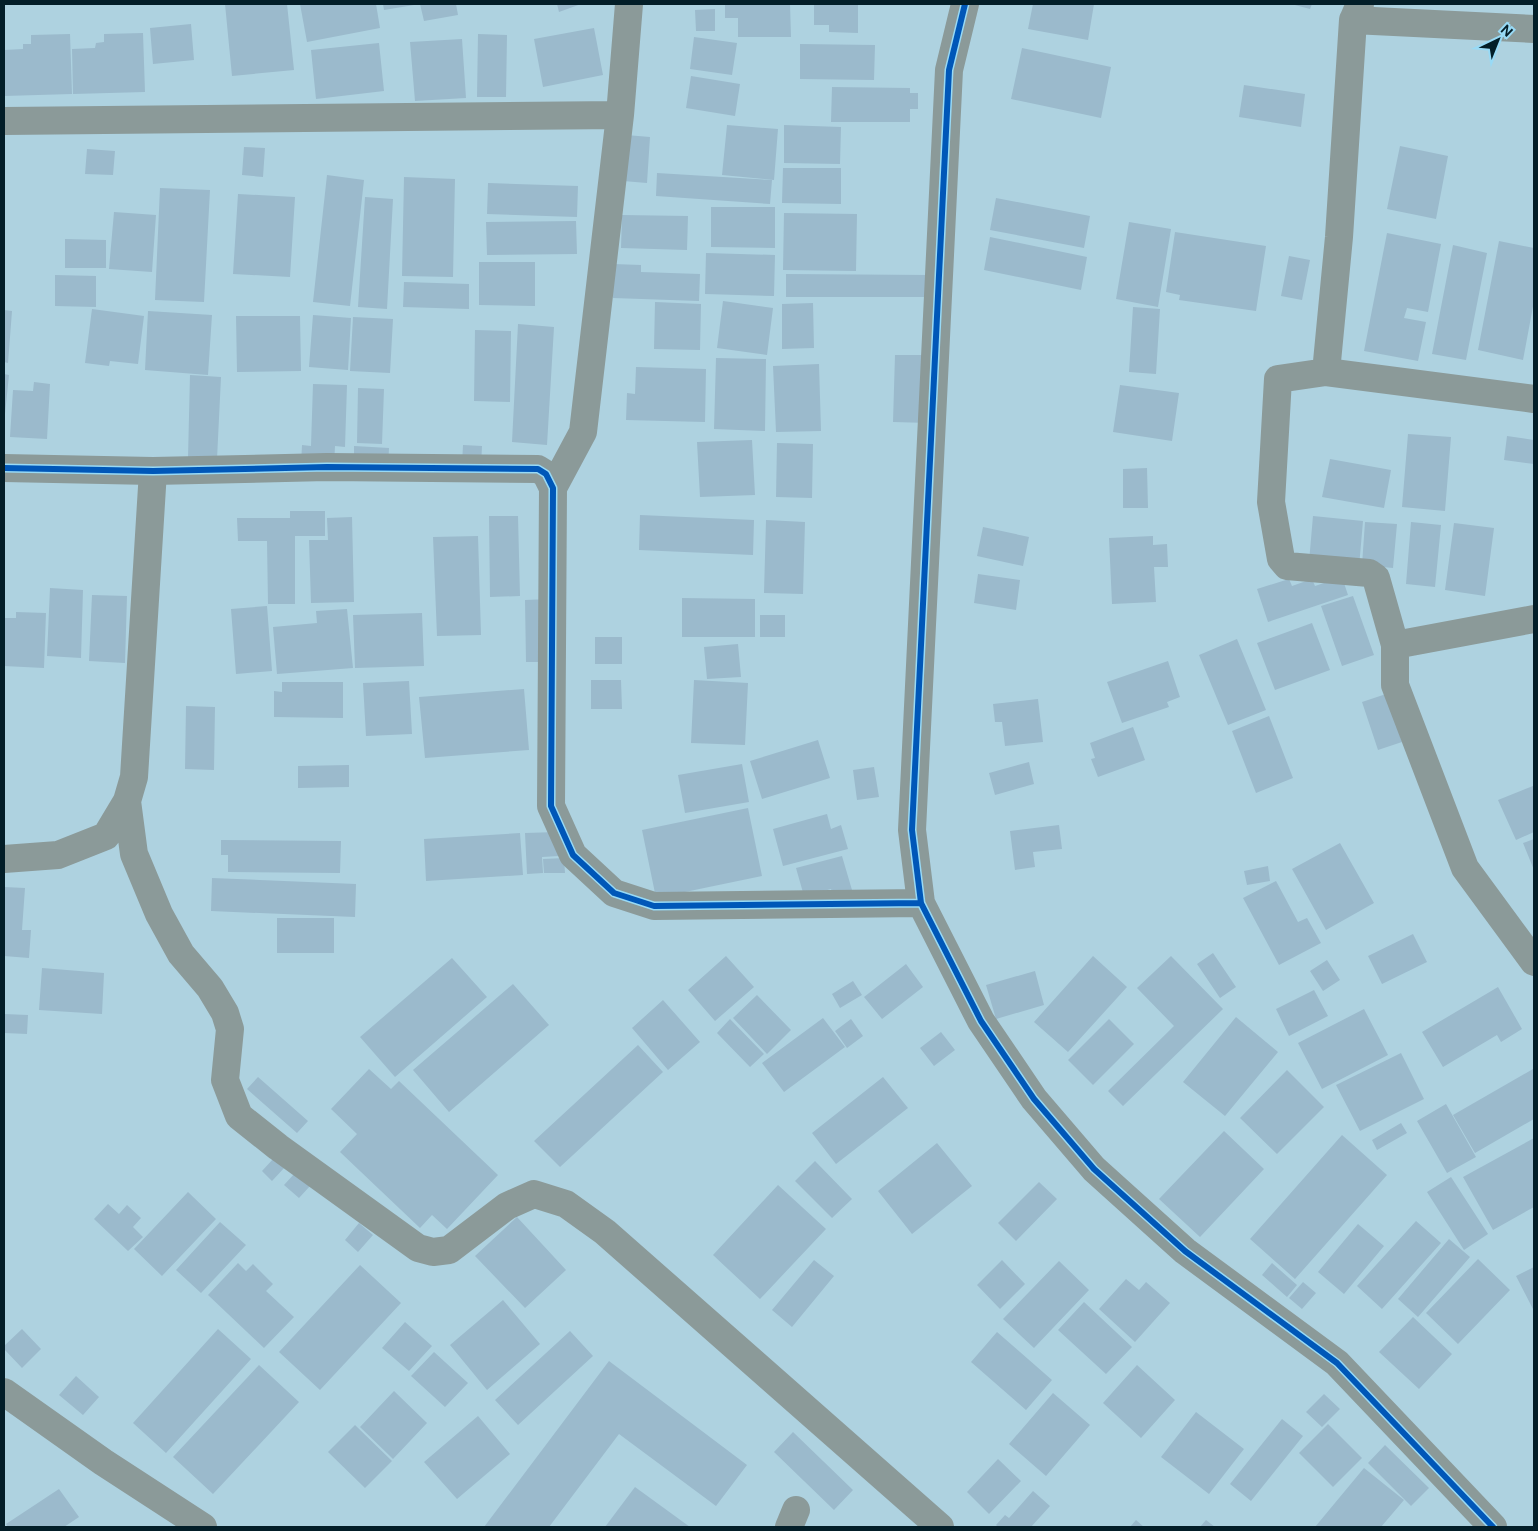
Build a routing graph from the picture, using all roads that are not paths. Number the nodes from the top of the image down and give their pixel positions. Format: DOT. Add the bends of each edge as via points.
graph roads {
  1 [pos="629,4"];
  2 [pos="966,4"];
  3 [pos="1356,12"];
  4 [pos="1534,29"];
  5 [pos="620,115"];
  6 [pos="4,120"];
  7 [pos="1326,372"];
  8 [pos="1534,399"];
  9 [pos="4,468"];
  10 [pos="153,471"];
  11 [pos="553,488"];
  12 [pos="1534,619"];
  13 [pos="1395,645"];
  14 [pos="127,801"];
  15 [pos="4,859"];
  16 [pos="922,903"];
  17 [pos="1525,934"];
  18 [pos="1534,962"];
  19 [pos="4,1392"];
  20 [pos="203,1527"];
  21 [pos="940,1527"];
  22 [pos="1493,1527"];
  1 -- 5 [label="street"];
  2 -- 16 [label="street" via="950,70 912,830"];
  3 -- 4 [label="street"];
  3 -- 7 [label="street"];
  5 -- 6 [label="street"];
  5 -- 11 [label="street" via="583,432"];
  7 -- 8 [label="street"];
  7 -- 13 [label="street" via="1278,379 1271,502 1280,559 1287,566 1369,573 1376,578"];
  9 -- 10 [label="street"];
  10 -- 11 [label="street" via="326,467 538,469 546,474"];
  10 -- 14 [label="street" via="134,777"];
  11 -- 16 [label="street" via="551,806 574,855 614,893 654,906"];
  12 -- 13 [label="street"];
  13 -- 17 [label="street" via="1395,684 1465,868"];
  14 -- 15 [label="street" via="106,836 58,855"];
  14 -- 21 [label="street" via="134,854 159,914 181,954 210,988 225,1013 230,1029 224,1080 239,1116 418,1248 433,1252 449,1250 507,1206 534,1194 566,1204 605,1232"];
  16 -- 22 [label="street" via="981,1021 1034,1099 1094,1168 1185,1251 1337,1363"];
  17 -- 18 [label="street"];
  19 -- 20 [label="street"];
}
